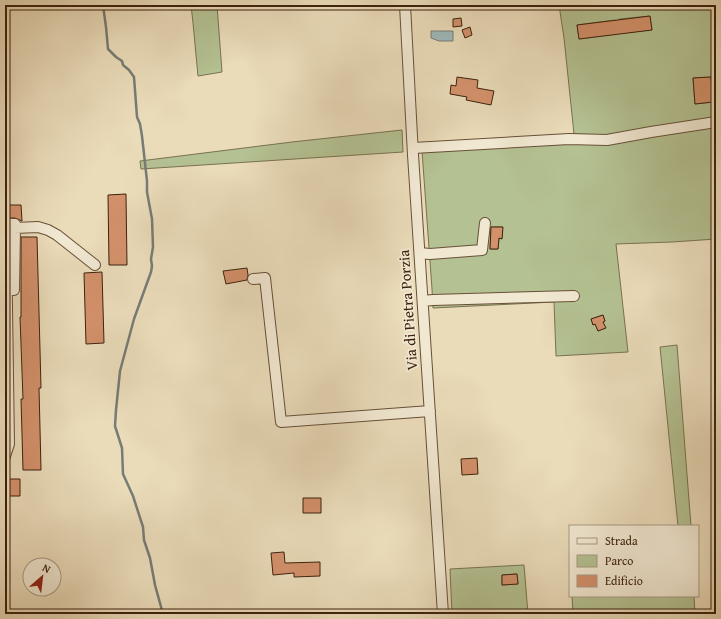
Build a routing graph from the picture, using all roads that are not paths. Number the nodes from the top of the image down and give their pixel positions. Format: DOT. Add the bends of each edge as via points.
graph roads {
  1 [pos="405,5"];
  2 [pos="716,122"];
  3 [pos="413,152"];
  4 [pos="485,223"];
  5 [pos="5,224"];
  6 [pos="15,228"];
  7 [pos="419,249"];
  8 [pos="96,265"];
  9 [pos="253,279"];
  10 [pos="6,290"];
  11 [pos="574,296"];
  12 [pos="423,302"];
  13 [pos="430,411"];
  14 [pos="5,456"];
  15 [pos="443,614"];
  1 -- 3 [label="street, Via di Pietra Porzia"];
  2 -- 3 [label="street" via="607,140 569,140"];
  3 -- 7 [label="street, Via di Pietra Porzia"];
  4 -- 7 [label="street" via="482,250 430,254"];
  5 -- 6 [label="street" via="15,224"];
  6 -- 8 [label="street" via="38,227 48,230"];
  6 -- 10 [label="street" via="14,290"];
  7 -- 12 [label="street, Via di Pietra Porzia"];
  9 -- 13 [label="street" via="266,278 282,422"];
  10 -- 14 [label="street" via="9,444"];
  11 -- 12 [label="street"];
  12 -- 13 [label="street, Via di Pietra Porzia"];
  13 -- 15 [label="street, Via di Pietra Porzia"];
}
